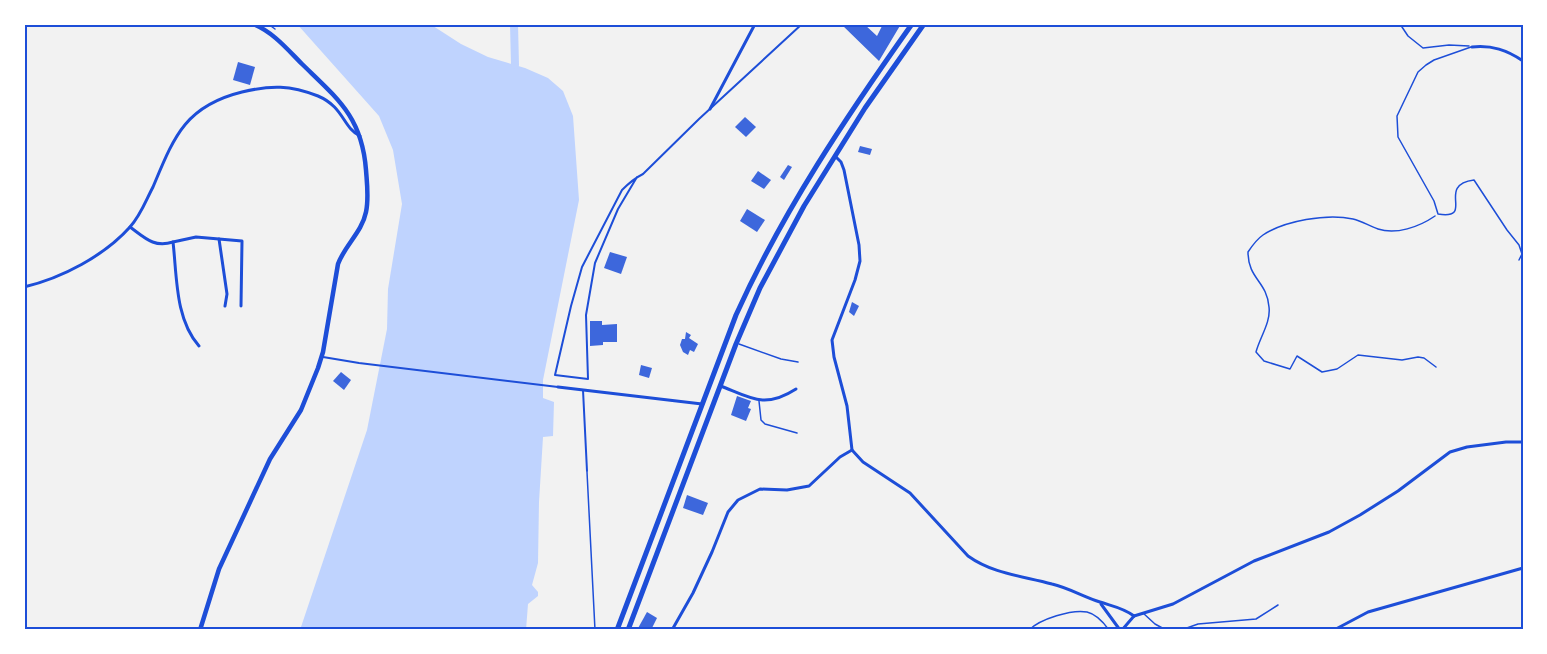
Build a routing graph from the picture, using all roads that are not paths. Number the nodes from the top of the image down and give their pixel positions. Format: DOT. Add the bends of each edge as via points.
graph roads {
  1 [pos="253,24"];
  2 [pos="755,24"];
  3 [pos="802,24"];
  4 [pos="912,24"];
  5 [pos="924,24"];
  6 [pos="1400,24"];
  7 [pos="1472,47"];
  8 [pos="1523,62"];
  9 [pos="710,109"];
  10 [pos="361,137"];
  11 [pos="835,156"];
  12 [pos="637,177"];
  13 [pos="130,226"];
  14 [pos="219,239"];
  15 [pos="173,242"];
  16 [pos="1519,260"];
  17 [pos="24,287"];
  18 [pos="225,306"];
  19 [pos="241,306"];
  20 [pos="736,344"];
  21 [pos="199,346"];
  22 [pos="322,357"];
  23 [pos="798,362"];
  24 [pos="721,386"];
  25 [pos="558,387"];
  26 [pos="796,389"];
  27 [pos="583,390"];
  28 [pos="759,401"];
  29 [pos="702,404"];
  30 [pos="797,433"];
  31 [pos="1523,442"];
  32 [pos="852,450"];
  33 [pos="587,471"];
  34 [pos="1523,568"];
  35 [pos="1100,602"];
  36 [pos="1278,605"];
  37 [pos="1143,612"];
  38 [pos="1134,616"];
  39 [pos="1123,629"];
  40 [pos="200,630"];
  41 [pos="595,630"];
  42 [pos="617,630"];
  43 [pos="628,630"];
  44 [pos="672,630"];
  45 [pos="1029,630"];
  46 [pos="1109,630"];
  47 [pos="1166,630"];
  48 [pos="1172,630"];
  49 [pos="1334,630"];
  1 -- 10 [label="main road" via="275,37 332,94 348,112"];
  2 -- 9 [label="street"];
  3 -- 9 [label="street"];
  4 -- 29 [label="main road" via="788,213 736,315"];
  5 -- 11 [label="main road"];
  6 -- 7 [label="lane" via="1423,48"];
  7 -- 8 [label="street" via="1507,51"];
  7 -- 16 [label="lane" via="1434,60 1418,72 1397,116 1398,137 1438,214 1454,213 1457,187 1474,180 1519,245"];
  9 -- 12 [label="street"];
  10 -- 13 [label="street" via="353,132 335,105 295,89 258,88 221,97 191,117 177,135 143,208"];
  10 -- 22 [label="main road" via="366,166 366,211 361,227 338,264"];
  11 -- 20 [label="main road" via="783,242"];
  11 -- 32 [label="street" via="844,170 860,253 857,274 832,340"];
  12 -- 12 [label="street" via="612,206 582,267 555,375 588,379 586,315 595,264 618,209"];
  13 -- 15 [label="street" via="151,243"];
  13 -- 17 [label="street" via="98,254 67,272"];
  14 -- 15 [label="street" via="196,237"];
  14 -- 18 [label="street" via="227,294"];
  14 -- 19 [label="street" via="242,241"];
  15 -- 21 [label="street" via="182,314"];
  20 -- 23 [label="lane"];
  20 -- 24 [label="main road"];
  22 -- 25 [label="street"];
  22 -- 40 [label="main road" via="301,410 270,459 219,569"];
  24 -- 28 [label="street"];
  24 -- 43 [label="main road"];
  25 -- 27 [label="street"];
  26 -- 28 [label="street"];
  27 -- 29 [label="street"];
  27 -- 33 [label="street"];
  28 -- 30 [label="lane" via="761,420"];
  29 -- 42 [label="main road"];
  31 -- 37 [label="street" via="1450,452 1398,491 1329,532 1254,561 1186,598"];
  32 -- 35 [label="street" via="863,462 910,493 975,562"];
  32 -- 44 [label="street" via="809,486 760,489 738,500 728,512"];
  33 -- 41 [label="lane"];
  34 -- 49 [label="street" via="1368,612"];
  35 -- 38 [label="street"];
  35 -- 39 [label="street"];
  36 -- 48 [label="lane" via="1256,619 1209,622"];
  37 -- 38 [label="street"];
  37 -- 47 [label="lane"];
  38 -- 39 [label="street"];
  45 -- 46 [label="lane" via="1050,618 1088,612"];
}
